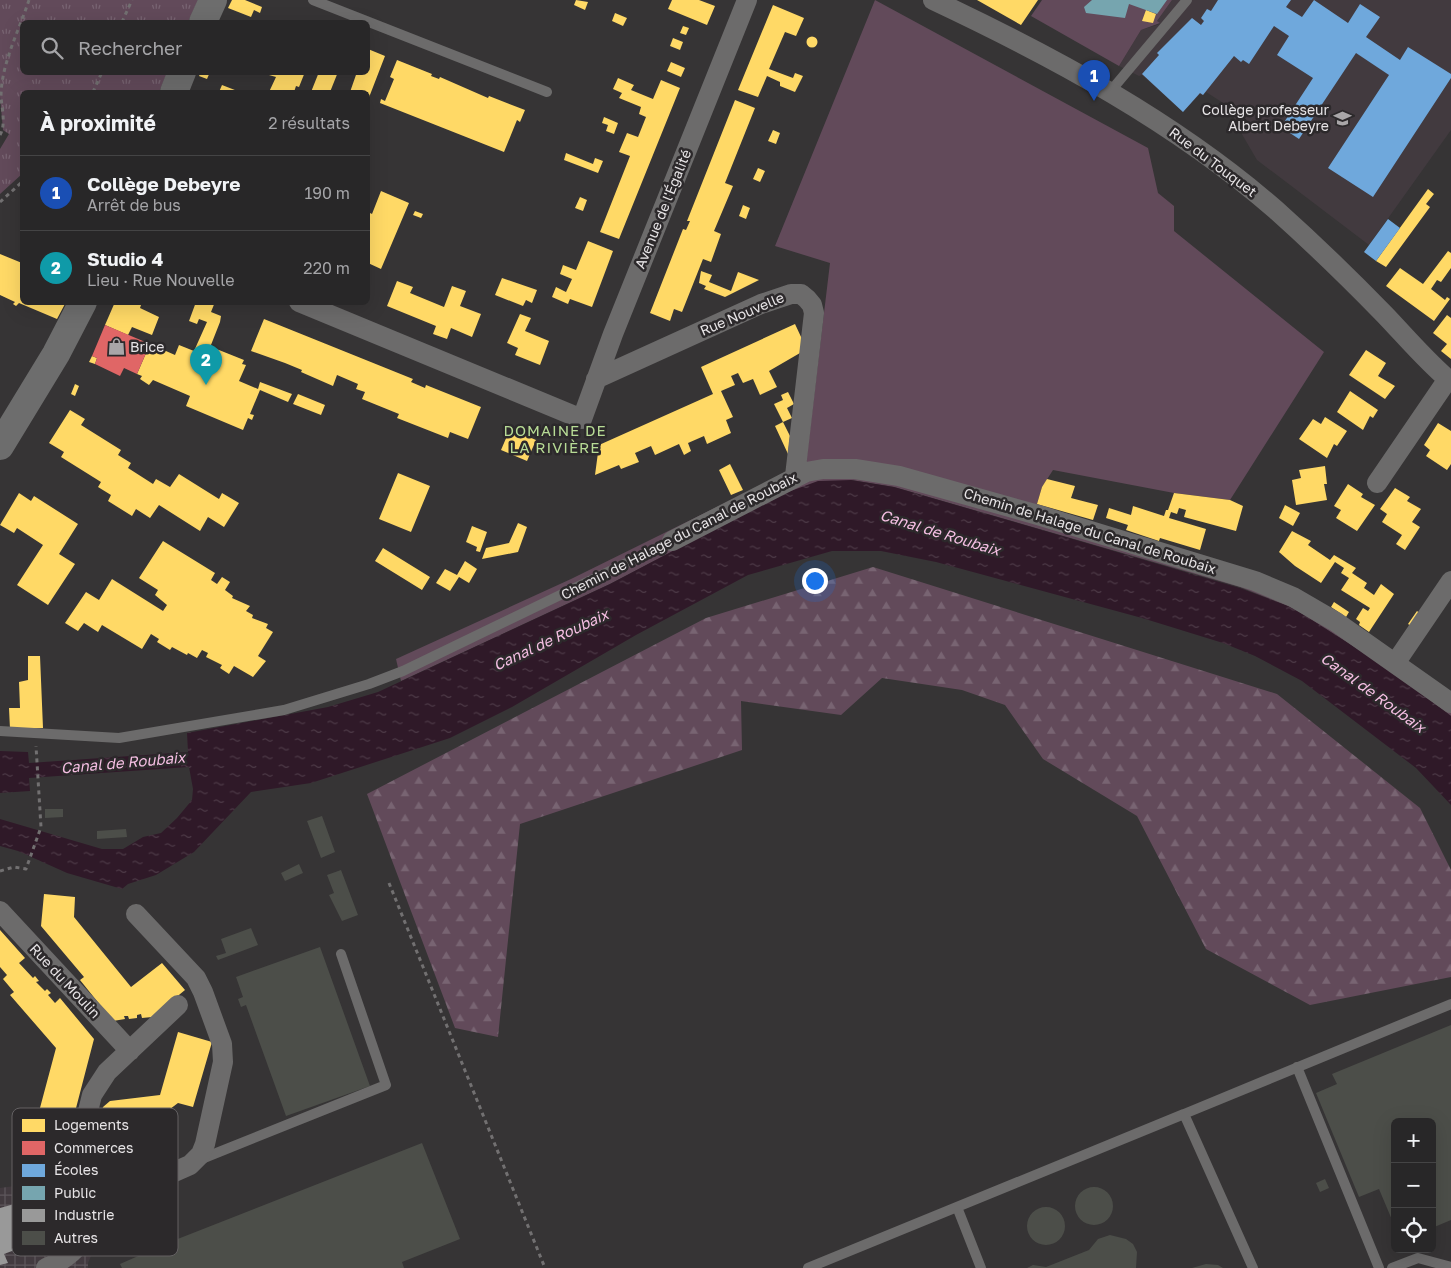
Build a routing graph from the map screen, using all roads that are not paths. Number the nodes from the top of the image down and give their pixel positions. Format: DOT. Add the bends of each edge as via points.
graph roads {
  1 [pos="213,0"];
  2 [pos="313,0"];
  3 [pos="747,0"];
  4 [pos="933,0"];
  5 [pos="1187,0"];
  6 [pos="204,20"];
  7 [pos="364,20"];
  8 [pos="370,22"];
  9 [pos="181,75"];
  10 [pos="175,90"];
  11 [pos="548,92"];
  12 [pos="1109,93"];
  13 [pos="81,305"];
  14 [pos="307,305"];
  15 [pos="596,379"];
  16 [pos="1450,381"];
  17 [pos="7,418"];
  18 [pos="0,446"];
  19 [pos="795,476"];
  20 [pos="1377,483"];
  21 [pos="672,541"];
  22 [pos="1451,581"];
  23 [pos="1396,662"];
  24 [pos="1451,703"];
  25 [pos="0,731"];
  26 [pos="0,911"];
  27 [pos="136,914"];
  28 [pos="341,954"];
  29 [pos="1451,1004"];
  30 [pos="178,1005"];
  31 [pos="130,1051"];
  32 [pos="1297,1067"];
  33 [pos="90,1108"];
  34 [pos="1184,1114"];
  35 [pos="196,1161"];
  36 [pos="178,1169"];
  37 [pos="957,1207"];
  38 [pos="69,1256"];
  39 [pos="54,1267"];
  40 [pos="1451,1267"];
  41 [pos="808,1268"];
  42 [pos="981,1268"];
  43 [pos="1253,1268"];
  44 [pos="1379,1268"];
  45 [pos="1392,1268"];
  1 -- 6 [label="main road"];
  2 -- 7 [label="lane"];
  3 -- 15 [label="street, Avenue de l'Égalité"];
  4 -- 12 [label="street, Rue du Touquet" via="984,24"];
  5 -- 12 [label="lane"];
  8 -- 11 [label="lane"];
  9 -- 10 [label="main road"];
  12 -- 16 [label="street, Rue du Touquet" via="1185,138 1254,191 1324,254"];
  13 -- 17 [label="main road" via="56,354"];
  14 -- 15 [label="street, Avenue de l'Égalité" via="582,419"];
  15 -- 19 [label="street, Rue Nouvelle" via="761,304 801,294 812,305 814,313"];
  16 -- 20 [label="street"];
  17 -- 18 [label="main road"];
  19 -- 21 [label="street, Chemin de Halage du Canal de Roubaix"];
  19 -- 23 [label="street, Chemin de Halage du Canal de Roubaix" via="823,469 855,469 894,475 1144,546 1274,588 1336,622"];
  21 -- 25 [label="lane, Chemin de Halage du Canal de Roubaix" via="403,671 284,710 119,738"];
  22 -- 23 [label="street"];
  23 -- 24 [label="street, Chemin de Halage du Canal de Roubaix"];
  26 -- 31 [label="street, Rue du Moulin"];
  27 -- 35 [label="street" via="196,978 222,1044 222,1062 205,1144"];
  28 -- 35 [label="lane" via="386,1085"];
  29 -- 32 [label="lane"];
  30 -- 31 [label="street"];
  31 -- 33 [label="street" via="107,1072 96,1088"];
  32 -- 34 [label="lane"];
  32 -- 44 [label="lane"];
  34 -- 37 [label="lane"];
  34 -- 43 [label="lane"];
  35 -- 36 [label="street"];
  37 -- 41 [label="lane"];
  37 -- 42 [label="lane"];
  38 -- 39 [label="street"];
  40 -- 45 [label="lane" via="1418,1258"];
}
